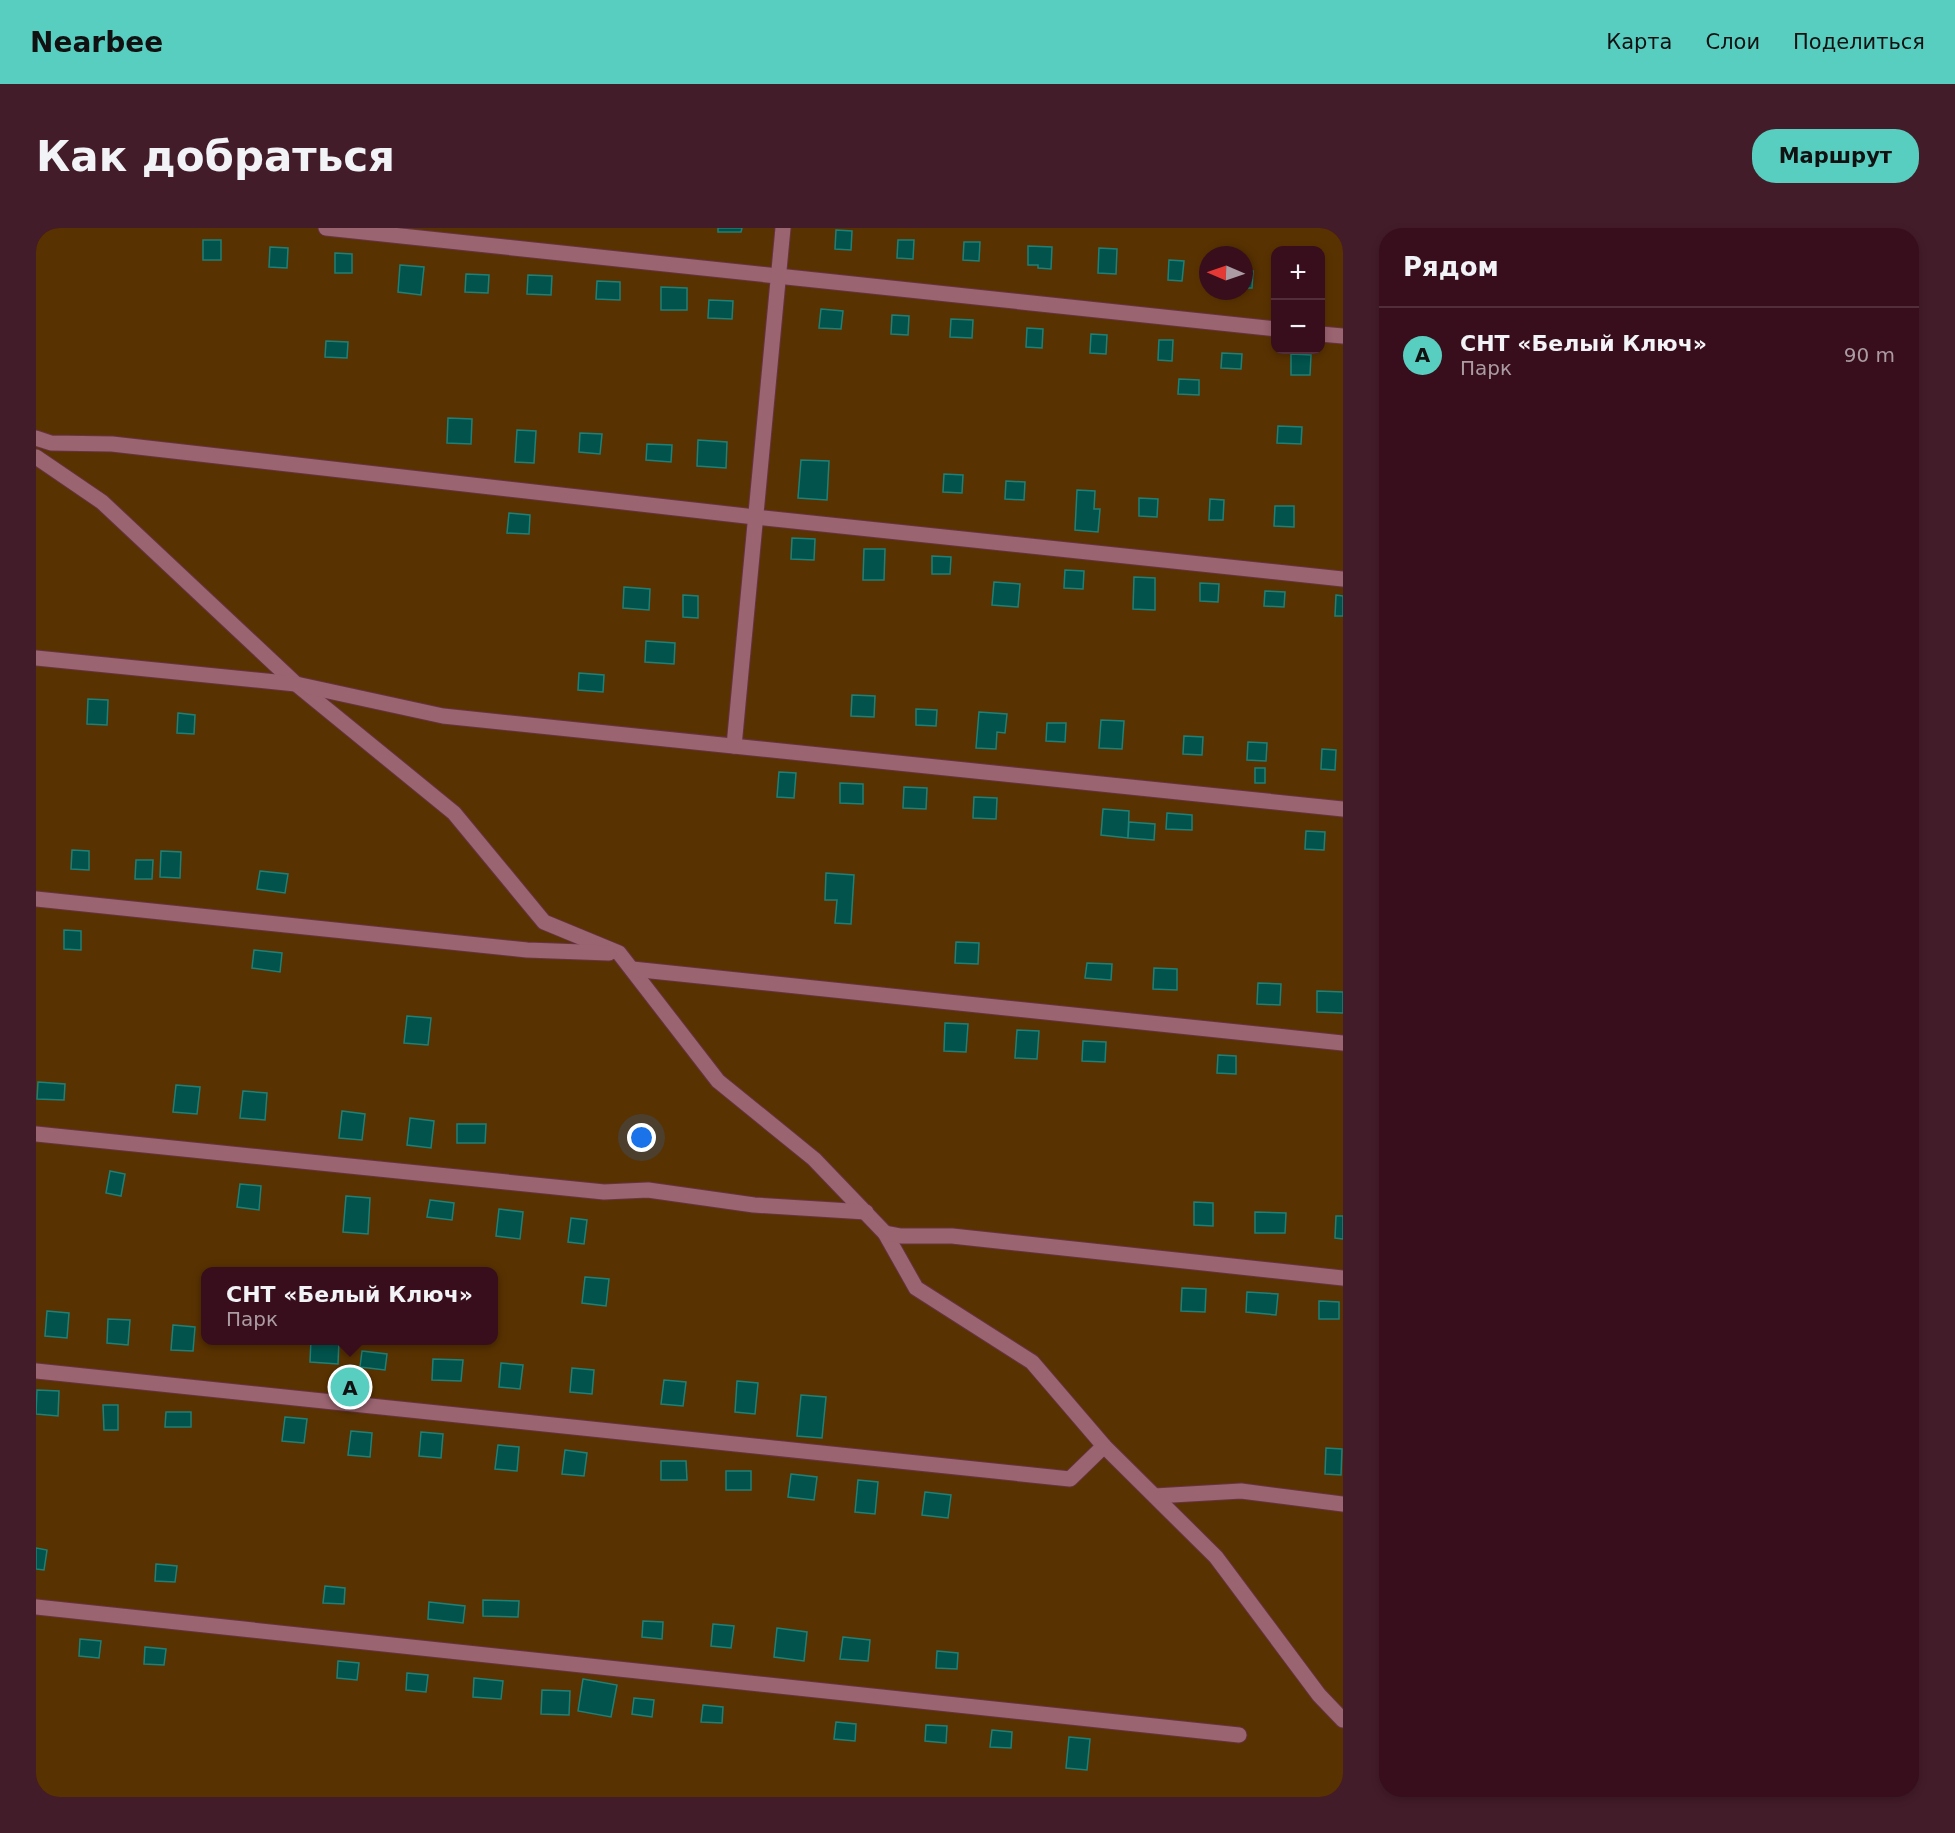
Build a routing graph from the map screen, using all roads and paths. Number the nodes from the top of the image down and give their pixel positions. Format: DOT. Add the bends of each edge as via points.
graph roads {
  1 [pos="326,228"];
  2 [pos="783,228"];
  3 [pos="778,277"];
  4 [pos="1271,329"];
  5 [pos="1325,334"];
  6 [pos="1343,336"];
  7 [pos="36,438"];
  8 [pos="36,457"];
  9 [pos="755,517"];
  10 [pos="1343,579"];
  11 [pos="36,658"];
  12 [pos="296,684"];
  13 [pos="734,747"];
  14 [pos="1343,809"];
  15 [pos="36,899"];
  16 [pos="619,953"];
  17 [pos="632,969"];
  18 [pos="1343,1042"];
  19 [pos="36,1134"];
  20 [pos="866,1212"];
  21 [pos="885,1233"];
  22 [pos="1343,1278"];
  23 [pos="36,1371"];
  24 [pos="1104,1446"];
  25 [pos="1155,1496"];
  26 [pos="1343,1504"];
  27 [pos="36,1607"];
  28 [pos="1343,1720"];
  29 [pos="1239,1736"];
  1 -- 3 [label="street"];
  2 -- 3 [label="street"];
  3 -- 4 [label="street"];
  3 -- 9 [label="street"];
  5 -- 6 [label="street"];
  7 -- 9 [label="street" via="51,443 112,444"];
  8 -- 12 [label="street" via="102,502"];
  9 -- 10 [label="street"];
  9 -- 13 [label="street"];
  11 -- 12 [label="street"];
  12 -- 13 [label="street" via="443,716"];
  12 -- 16 [label="street" via="454,813 544,922"];
  13 -- 14 [label="street"];
  15 -- 16 [label="street" via="527,950"];
  16 -- 17 [label="street"];
  17 -- 18 [label="street"];
  17 -- 20 [label="street" via="718,1081 814,1159"];
  19 -- 20 [label="street" via="604,1192 648,1190 754,1205"];
  20 -- 21 [label="street"];
  21 -- 22 [label="street" via="952,1236"];
  21 -- 24 [label="street" via="916,1288 1032,1362"];
  23 -- 24 [label="street" via="1070,1479"];
  24 -- 25 [label="street"];
  25 -- 26 [label="street" via="1240,1491"];
  25 -- 28 [label="street" via="1216,1557 1319,1695"];
  27 -- 29 [label="street"];
}
